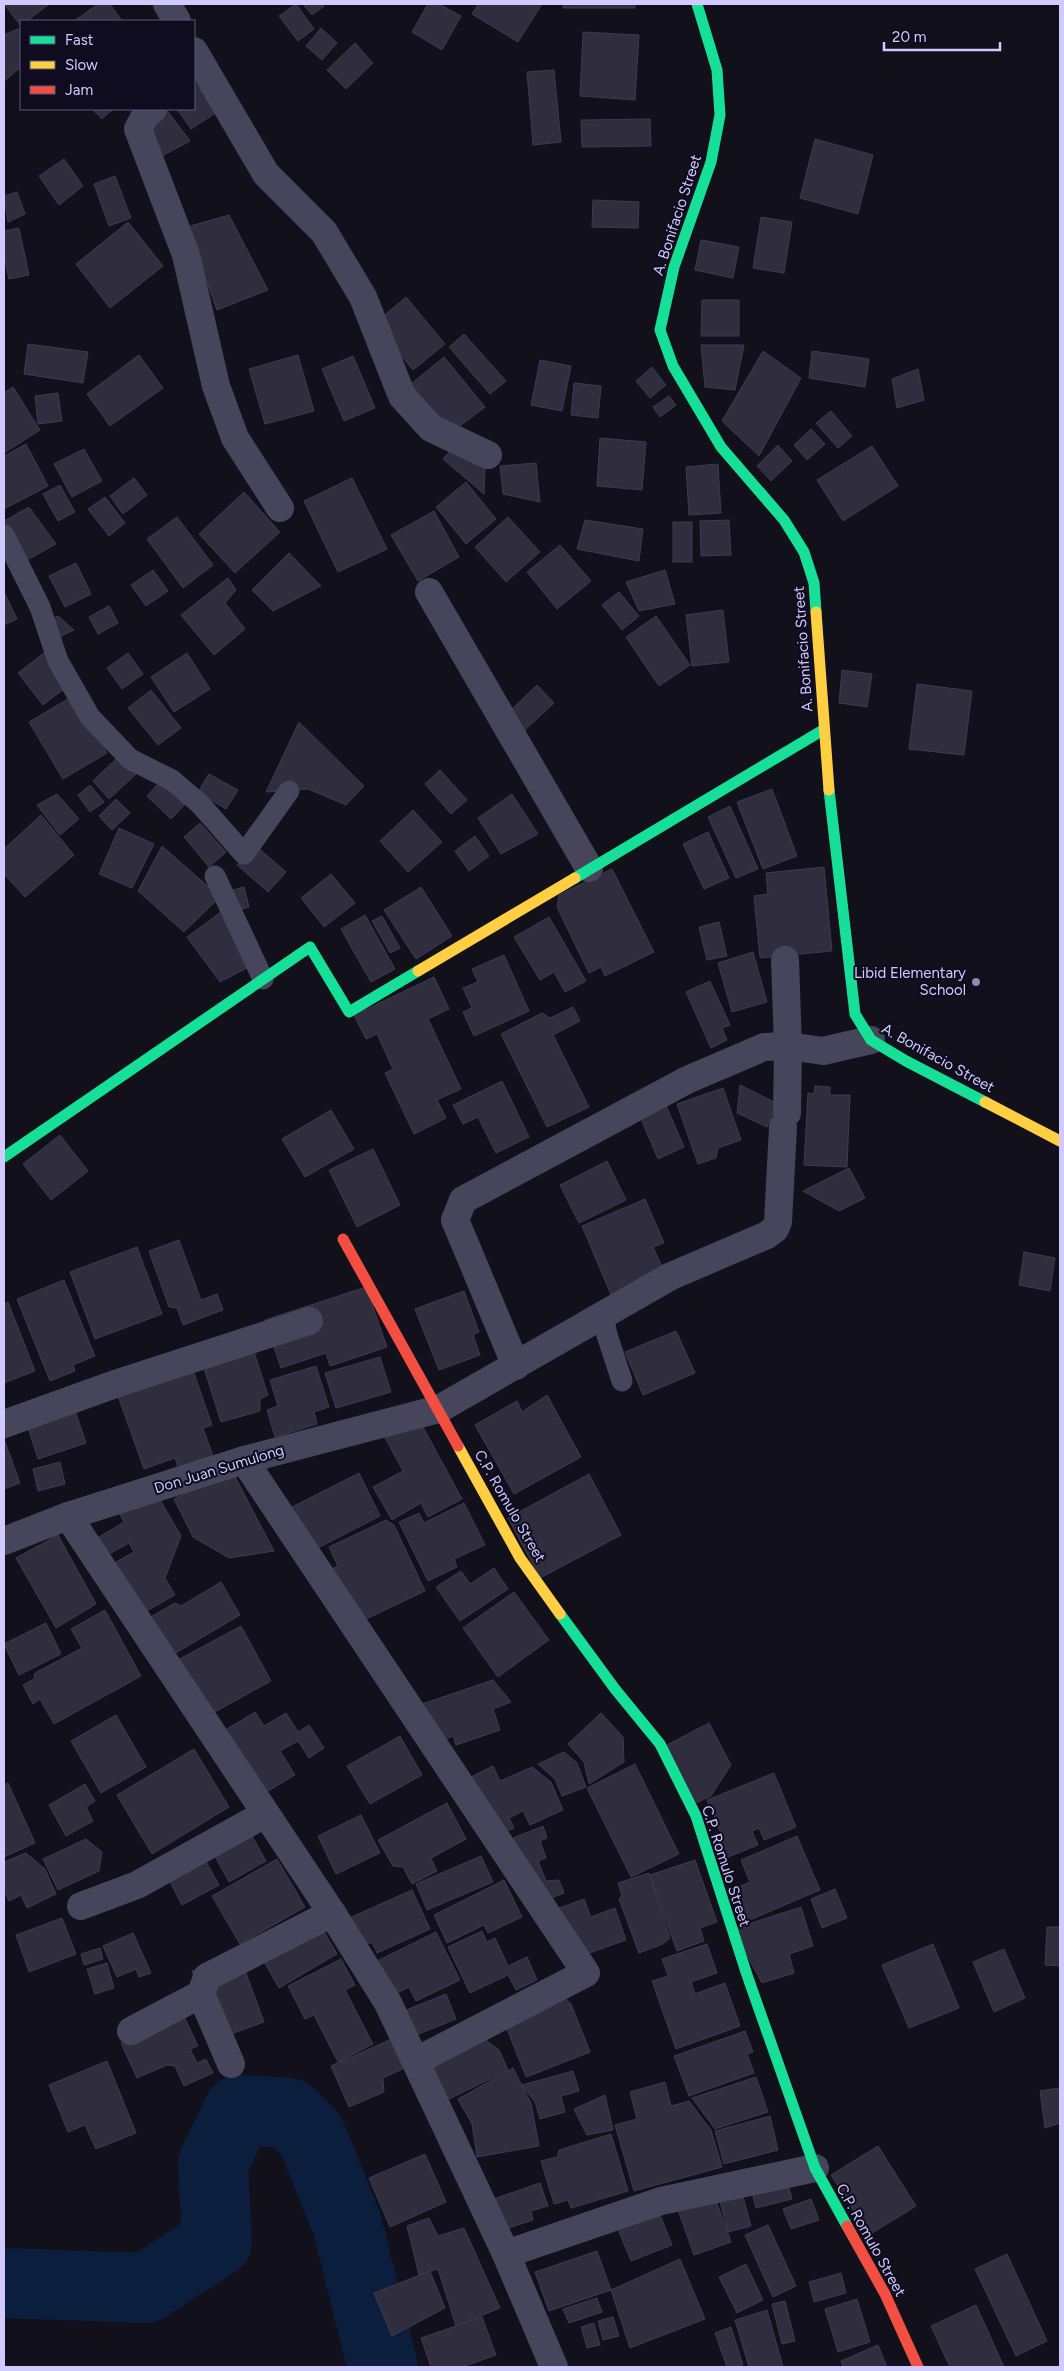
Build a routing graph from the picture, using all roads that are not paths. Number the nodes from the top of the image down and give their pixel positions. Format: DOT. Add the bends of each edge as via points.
graph roads {
  1 [pos="167,4"];
  2 [pos="697,4"];
  3 [pos="176,20"];
  4 [pos="197,63"];
  5 [pos="152,110"];
  6 [pos="488,455"];
  7 [pos="280,508"];
  8 [pos="4,535"];
  9 [pos="429,592"];
  10 [pos="823,730"];
  11 [pos="289,791"];
  12 [pos="589,868"];
  13 [pos="214,876"];
  14 [pos="785,960"];
  15 [pos="263,979"];
  16 [pos="871,1040"];
  17 [pos="788,1046"];
  18 [pos="1060,1141"];
  19 [pos="4,1157"];
  20 [pos="343,1239"];
  21 [pos="604,1315"];
  22 [pos="309,1321"];
  23 [pos="516,1366"];
  24 [pos="622,1381"];
  25 [pos="439,1409"];
  26 [pos="4,1424"];
  27 [pos="244,1460"];
  28 [pos="68,1516"];
  29 [pos="4,1541"];
  30 [pos="265,1814"];
  31 [pos="81,1906"];
  32 [pos="332,1913"];
  33 [pos="201,1994"];
  34 [pos="132,2031"];
  35 [pos="416,2061"];
  36 [pos="231,2064"];
  37 [pos="815,2168"];
  38 [pos="506,2254"];
  39 [pos="554,2367"];
  40 [pos="918,2367"];
  1 -- 3 [label="street"];
  2 -- 10 [label="street, A. Bonifacio Street" via="717,70 720,115 711,162 674,267 660,330 672,366 721,448 784,520 804,552 814,583"];
  4 -- 6 [label="street" via="266,174 324,232 363,297 402,396 431,428"];
  5 -- 7 [label="street" via="144,116 138,129 186,255 216,386 234,438"];
  8 -- 11 [label="lane" via="40,607 58,661 90,717 130,759 172,780 200,804 244,854"];
  9 -- 12 [label="street"];
  10 -- 12 [label="street"];
  10 -- 16 [label="street, A. Bonifacio Street" via="856,1014"];
  12 -- 15 [label="street" via="349,1012 310,947"];
  13 -- 15 [label="lane"];
  14 -- 17 [label="street"];
  15 -- 19 [label="street"];
  16 -- 17 [label="street" via="823,1051"];
  16 -- 18 [label="street, A. Bonifacio Street"];
  17 -- 21 [label="street, Don Juan Sumulong" via="775,1229 755,1241 671,1276"];
  17 -- 23 [label="street" via="764,1046 687,1080 463,1200 455,1220"];
  20 -- 25 [label="street, C.P. Romulo Street"];
  21 -- 23 [label="street, Don Juan Sumulong"];
  21 -- 24 [label="lane"];
  22 -- 26 [label="street"];
  23 -- 25 [label="street, Don Juan Sumulong"];
  25 -- 27 [label="street, Don Juan Sumulong"];
  25 -- 37 [label="street, C.P. Romulo Street" via="520,1558 615,1689 660,1744 696,1816 746,1975"];
  27 -- 28 [label="street, Don Juan Sumulong"];
  27 -- 35 [label="street" via="586,1973"];
  28 -- 29 [label="street, Don Juan Sumulong"];
  28 -- 30 [label="street"];
  30 -- 31 [label="street" via="137,1885"];
  30 -- 32 [label="street"];
  32 -- 33 [label="street" via="207,1977"];
  32 -- 35 [label="street" via="388,2003"];
  33 -- 34 [label="street"];
  33 -- 36 [label="street"];
  35 -- 38 [label="street"];
  37 -- 38 [label="street" via="661,2201"];
  37 -- 40 [label="street, C.P. Romulo Street" via="885,2294"];
  38 -- 39 [label="street"];
}
